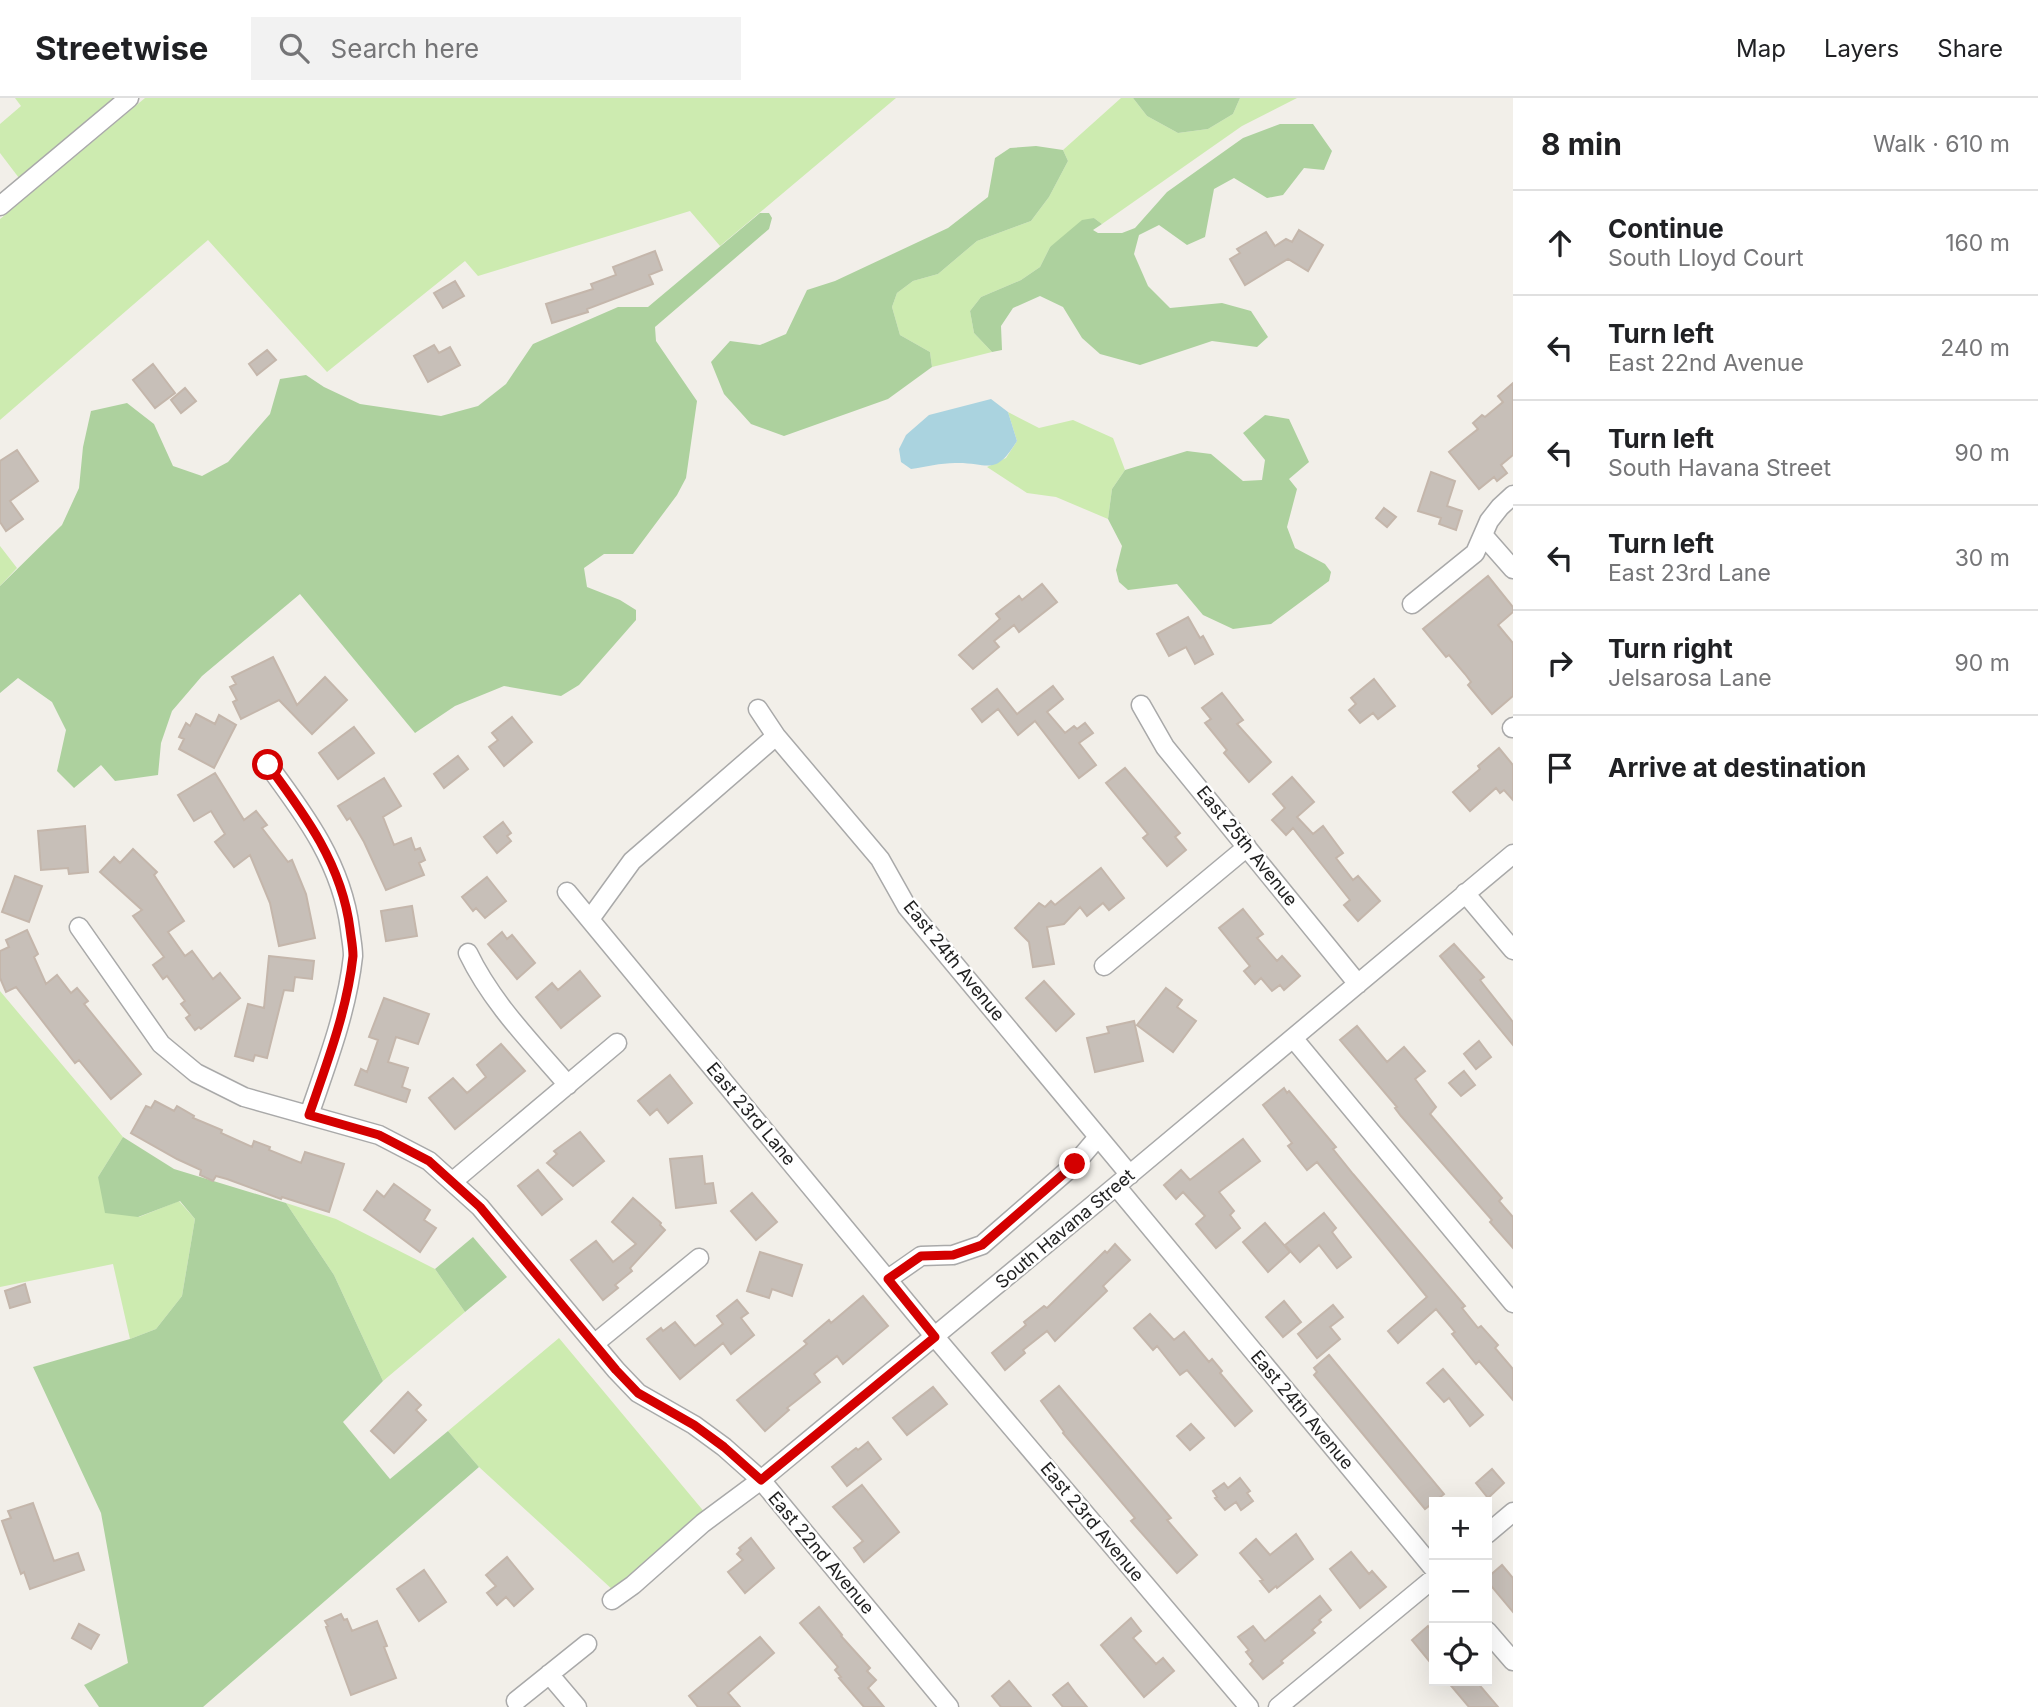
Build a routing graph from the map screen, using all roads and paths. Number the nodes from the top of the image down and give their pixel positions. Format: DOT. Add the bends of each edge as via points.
graph roads {
  1 [pos="129,98"];
  2 [pos="0,206"];
  3 [pos="1513,495"];
  4 [pos="1483,535"];
  5 [pos="1513,569"];
  6 [pos="1412,604"];
  7 [pos="1141,705"];
  8 [pos="758,709"];
  9 [pos="776,736"];
  10 [pos="268,765"];
  11 [pos="1247,847"];
  12 [pos="1513,854"];
  13 [pos="567,892"];
  14 [pos="1465,893"];
  15 [pos="590,919"];
  16 [pos="79,927"];
  17 [pos="1513,950"];
  18 [pos="468,953"];
  19 [pos="1104,966"];
  20 [pos="1358,984"];
  21 [pos="1293,1038"];
  22 [pos="617,1044"];
  23 [pos="568,1085"];
  24 [pos="309,1115"];
  25 [pos="1098,1138"];
  26 [pos="1123,1181"];
  27 [pos="452,1182"];
  28 [pos="699,1258"];
  29 [pos="888,1279"];
  30 [pos="1513,1303"];
  31 [pos="935,1337"];
  32 [pos="594,1344"];
  33 [pos="761,1480"];
  34 [pos="1513,1512"];
  35 [pos="1492,1530"];
  36 [pos="1429,1563"];
  37 [pos="1429,1582"];
  38 [pos="612,1600"];
  39 [pos="1492,1637"];
  40 [pos="586,1644"];
  41 [pos="1513,1661"];
  42 [pos="550,1674"];
  43 [pos="516,1701"];
  44 [pos="577,1707"];
  45 [pos="949,1707"];
  46 [pos="1249,1707"];
  47 [pos="1278,1707"];
  1 -- 2 [label="street"];
  3 -- 4 [label="street" via="1500,506"];
  4 -- 5 [label="street"];
  4 -- 6 [label="street" via="1475,552"];
  7 -- 11 [label="street, East 25th Avenue" via="1166,747"];
  8 -- 9 [label="street, East 24th Avenue"];
  9 -- 15 [label="street" via="632,861"];
  9 -- 25 [label="street, East 24th Avenue" via="880,859 908,907"];
  10 -- 24 [label="street" via="323,845 347,902 353,953 339,1027"];
  11 -- 19 [label="street"];
  11 -- 20 [label="street, East 25th Avenue"];
  12 -- 14 [label="street, South Havana Street"];
  13 -- 15 [label="street, East 23rd Lane"];
  14 -- 17 [label="street"];
  14 -- 20 [label="street, South Havana Street"];
  15 -- 29 [label="street, East 23rd Lane"];
  16 -- 24 [label="street, East 22nd Avenue" via="160,1044 196,1073 244,1097"];
  18 -- 23 [label="street" via="496,1002"];
  20 -- 21 [label="street, South Havana Street"];
  21 -- 26 [label="street, South Havana Street"];
  21 -- 30 [label="street"];
  22 -- 23 [label="street"];
  23 -- 27 [label="street"];
  24 -- 27 [label="street, East 22nd Avenue" via="379,1135 429,1161"];
  25 -- 26 [label="street, East 24th Avenue"];
  25 -- 29 [label="street" via="1075,1164 982,1245 953,1255 921,1256"];
  26 -- 31 [label="street, South Havana Street"];
  26 -- 36 [label="street, East 24th Avenue"];
  27 -- 32 [label="street, East 22nd Avenue" via="480,1207"];
  28 -- 32 [label="street"];
  29 -- 31 [label="street, East 23rd Lane"];
  31 -- 33 [label="street, South Havana Street"];
  31 -- 46 [label="street, East 23rd Avenue"];
  32 -- 33 [label="street, East 22nd Avenue" via="638,1393 694,1425"];
  33 -- 38 [label="street, South Havana Street"];
  33 -- 45 [label="street, East 22nd Avenue"];
  34 -- 35 [label="street"];
  37 -- 47 [label="street"];
  39 -- 41 [label="street"];
  40 -- 42 [label="street"];
  42 -- 43 [label="street"];
  42 -- 44 [label="street"];
}
